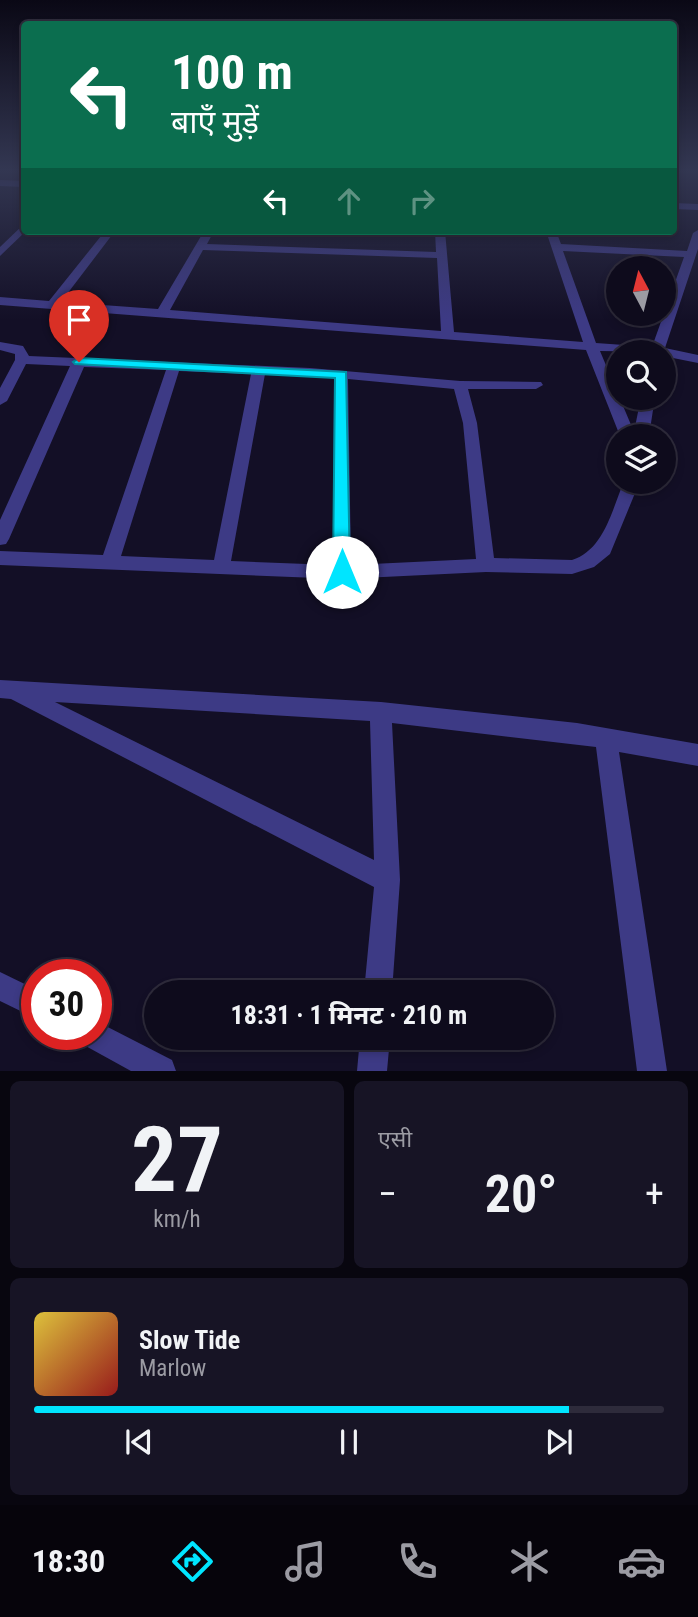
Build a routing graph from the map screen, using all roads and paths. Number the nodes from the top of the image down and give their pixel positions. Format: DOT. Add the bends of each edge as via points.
graph roads {
  1 [pos="21,230"];
  2 [pos="698,233"];
  3 [pos="107,235"];
  4 [pos="207,235"];
  5 [pos="440,235"];
  6 [pos="552,235"];
  7 [pos="200,247"];
  8 [pos="557,247"];
  9 [pos="0,253"];
  10 [pos="691,254"];
  11 [pos="442,255"];
  12 [pos="0,301"];
  13 [pos="52,305"];
  14 [pos="162,313"];
  15 [pos="448,335"];
  16 [pos="664,340"];
  17 [pos="0,346"];
  18 [pos="591,346"];
  19 [pos="606,347"];
  20 [pos="676,355"];
  21 [pos="698,359"];
  22 [pos="22,360"];
  23 [pos="79,362"];
  24 [pos="174,365"];
  25 [pos="260,369"];
  26 [pos="341,374"];
  27 [pos="460,385"];
  28 [pos="536,385"];
  29 [pos="0,401"];
  30 [pos="623,424"];
  31 [pos="627,494"];
  32 [pos="0,540"];
  33 [pos="0,558"];
  34 [pos="109,564"];
  35 [pos="485,565"];
  36 [pos="221,568"];
  37 [pos="342,572"];
  38 [pos="6,690"];
  39 [pos="382,712"];
  40 [pos="606,739"];
  41 [pos="698,755"];
  42 [pos="387,880"];
  43 [pos="379,980"];
  44 [pos="0,986"];
  45 [pos="21,997"];
  46 [pos="112,1045"];
  47 [pos="374,1050"];
  48 [pos="161,1071"];
  49 [pos="372,1071"];
  50 [pos="652,1071"];
  1 -- 9 [label="street"];
  2 -- 10 [label="street"];
  3 -- 13 [label="street"];
  4 -- 7 [label="street"];
  5 -- 11 [label="street"];
  6 -- 8 [label="street"];
  7 -- 11 [label="street"];
  7 -- 14 [label="street"];
  8 -- 10 [label="street"];
  8 -- 18 [label="street"];
  10 -- 16 [label="street"];
  11 -- 15 [label="street"];
  12 -- 13 [label="street"];
  13 -- 14 [label="street"];
  14 -- 15 [label="street"];
  15 -- 18 [label="street"];
  17 -- 22 [label="street" via="18,349"];
  18 -- 19 [label="street"];
  18 -- 30 [label="street"];
  20 -- 21 [label="street"];
  22 -- 23 [label="street"];
  22 -- 29 [label="street"];
  23 -- 24 [label="street"];
  23 -- 32 [label="street"];
  24 -- 25 [label="street"];
  24 -- 34 [label="street"];
  25 -- 26 [label="street"];
  25 -- 36 [label="street"];
  26 -- 27 [label="street"];
  26 -- 37 [label="street"];
  27 -- 28 [label="street"];
  27 -- 35 [label="street" via="470,423"];
  31 -- 35 [label="street" via="604,549 589,562 572,567"];
  33 -- 34 [label="street"];
  34 -- 36 [label="street"];
  35 -- 37 [label="street"];
  36 -- 37 [label="street"];
  38 -- 39 [label="street"];
  38 -- 42 [label="street"];
  39 -- 40 [label="street"];
  39 -- 42 [label="street"];
  40 -- 41 [label="street"];
  40 -- 50 [label="street"];
  42 -- 43 [label="street"];
  44 -- 45 [label="street"];
  46 -- 48 [label="street"];
  47 -- 49 [label="street"];
}
